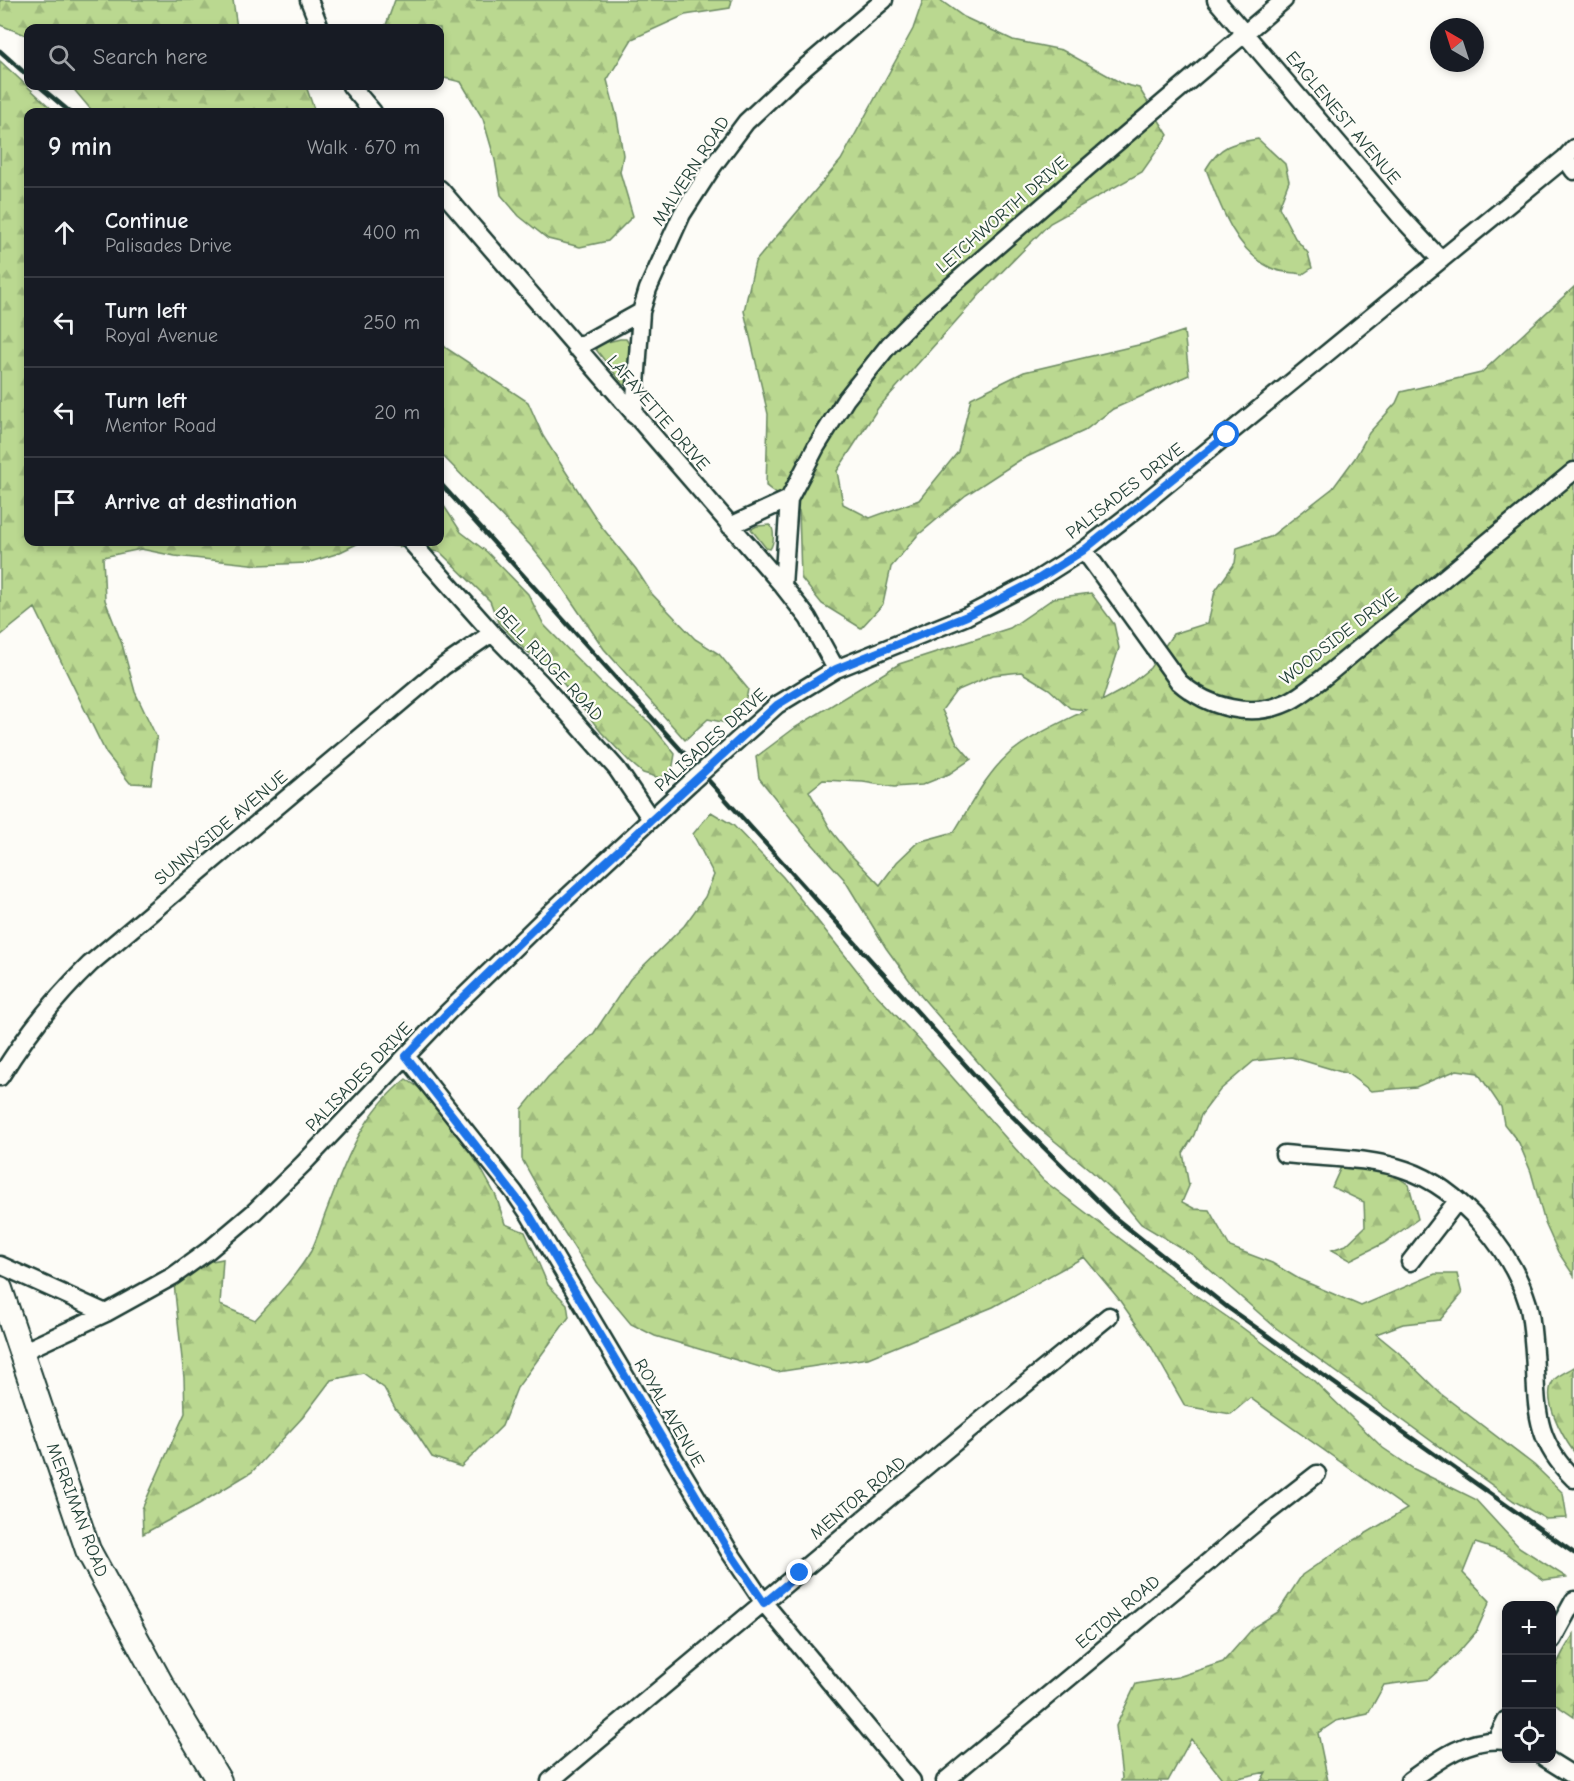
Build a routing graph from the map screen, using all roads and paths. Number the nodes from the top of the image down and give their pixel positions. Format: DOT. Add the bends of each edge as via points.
graph roads {
  1 [pos="309,0"];
  2 [pos="884,0"];
  3 [pos="1216,0"];
  4 [pos="1284,0"];
  5 [pos="318,24"];
  6 [pos="1244,33"];
  7 [pos="355,90"];
  8 [pos="370,108"];
  9 [pos="1571,159"];
  10 [pos="444,194"];
  11 [pos="1441,260"];
  12 [pos="641,312"];
  13 [pos="576,348"];
  14 [pos="634,415"];
  15 [pos="1574,471"];
  16 [pos="789,499"];
  17 [pos="730,526"];
  18 [pos="415,546"];
  19 [pos="1084,550"];
  20 [pos="783,586"];
  21 [pos="492,633"];
  22 [pos="836,669"];
  23 [pos="651,819"];
  24 [pos="406,1056"];
  25 [pos="0,1077"];
  26 [pos="1284,1154"];
  27 [pos="1457,1202"];
  28 [pos="1410,1262"];
  29 [pos="0,1265"];
  30 [pos="0,1288"];
  31 [pos="106,1313"];
  32 [pos="1109,1316"];
  33 [pos="22,1352"];
  34 [pos="1317,1474"];
  35 [pos="1574,1479"];
  36 [pos="1574,1600"];
  37 [pos="764,1603"];
  38 [pos="1556,1631"];
  39 [pos="1501,1741"];
  40 [pos="1553,1763"];
  41 [pos="1574,1776"];
  42 [pos="219,1781"];
  43 [pos="550,1781"];
  44 [pos="912,1781"];
  45 [pos="945,1781"];
  46 [pos="1409,1781"];
  1 -- 5 [label="street"];
  2 -- 12 [label="street, MALVERN ROAD" via="746,122 682,214"];
  3 -- 6 [label="street, EAGLENEST AVENUE"];
  4 -- 6 [label="street, LETCHWORTH DRIVE"];
  6 -- 11 [label="street, EAGLENEST AVENUE"];
  6 -- 16 [label="street, LETCHWORTH DRIVE" via="947,289 889,345 846,399"];
  7 -- 8 [label="street"];
  9 -- 11 [label="street, PALISADES DRIVE"];
  10 -- 13 [label="street, LAFAYETTE DRIVE"];
  11 -- 19 [label="street, PALISADES DRIVE"];
  12 -- 13 [label="street"];
  12 -- 14 [label="street, MALVERN ROAD"];
  13 -- 14 [label="street, LAFAYETTE DRIVE"];
  14 -- 17 [label="street, LAFAYETTE DRIVE"];
  15 -- 19 [label="street, WOODSIDE DRIVE" via="1323,678 1290,701 1263,709 1232,709 1216,704 1179,682"];
  16 -- 17 [label="street"];
  16 -- 20 [label="street, LETCHWORTH DRIVE"];
  17 -- 20 [label="street, LAFAYETTE DRIVE"];
  18 -- 21 [label="street, BELL RIDGE ROAD"];
  19 -- 22 [label="street, PALISADES DRIVE" via="967,616"];
  20 -- 22 [label="street, LAFAYETTE DRIVE" via="808,618"];
  21 -- 23 [label="street, BELL RIDGE ROAD" via="617,769"];
  21 -- 25 [label="street, SUNNYSIDE AVENUE" via="444,666 90,964 63,990"];
  22 -- 23 [label="street, PALISADES DRIVE, bridge" via="777,705"];
  23 -- 24 [label="street, PALISADES DRIVE" via="540,922"];
  24 -- 31 [label="street, PALISADES DRIVE" via="254,1212 173,1276"];
  24 -- 37 [label="street, ROYAL AVENUE" via="529,1214 729,1551"];
  26 -- 27 [label="street" via="1405,1169 1433,1181"];
  27 -- 28 [label="street"];
  27 -- 35 [label="street" via="1492,1235 1528,1304 1539,1422 1554,1457"];
  29 -- 31 [label="street"];
  30 -- 33 [label="main road, MERRIMAN ROAD"];
  31 -- 33 [label="street, PALISADES DRIVE"];
  32 -- 37 [label="street, MENTOR ROAD"];
  33 -- 42 [label="main road, MERRIMAN ROAD" via="88,1550"];
  34 -- 45 [label="street, ECTON ROAD"];
  36 -- 38 [label="street"];
  37 -- 43 [label="street, MENTOR ROAD"];
  37 -- 44 [label="street, ROYAL AVENUE"];
  39 -- 46 [label="street" via="1458,1749"];
  40 -- 41 [label="street"];
}
